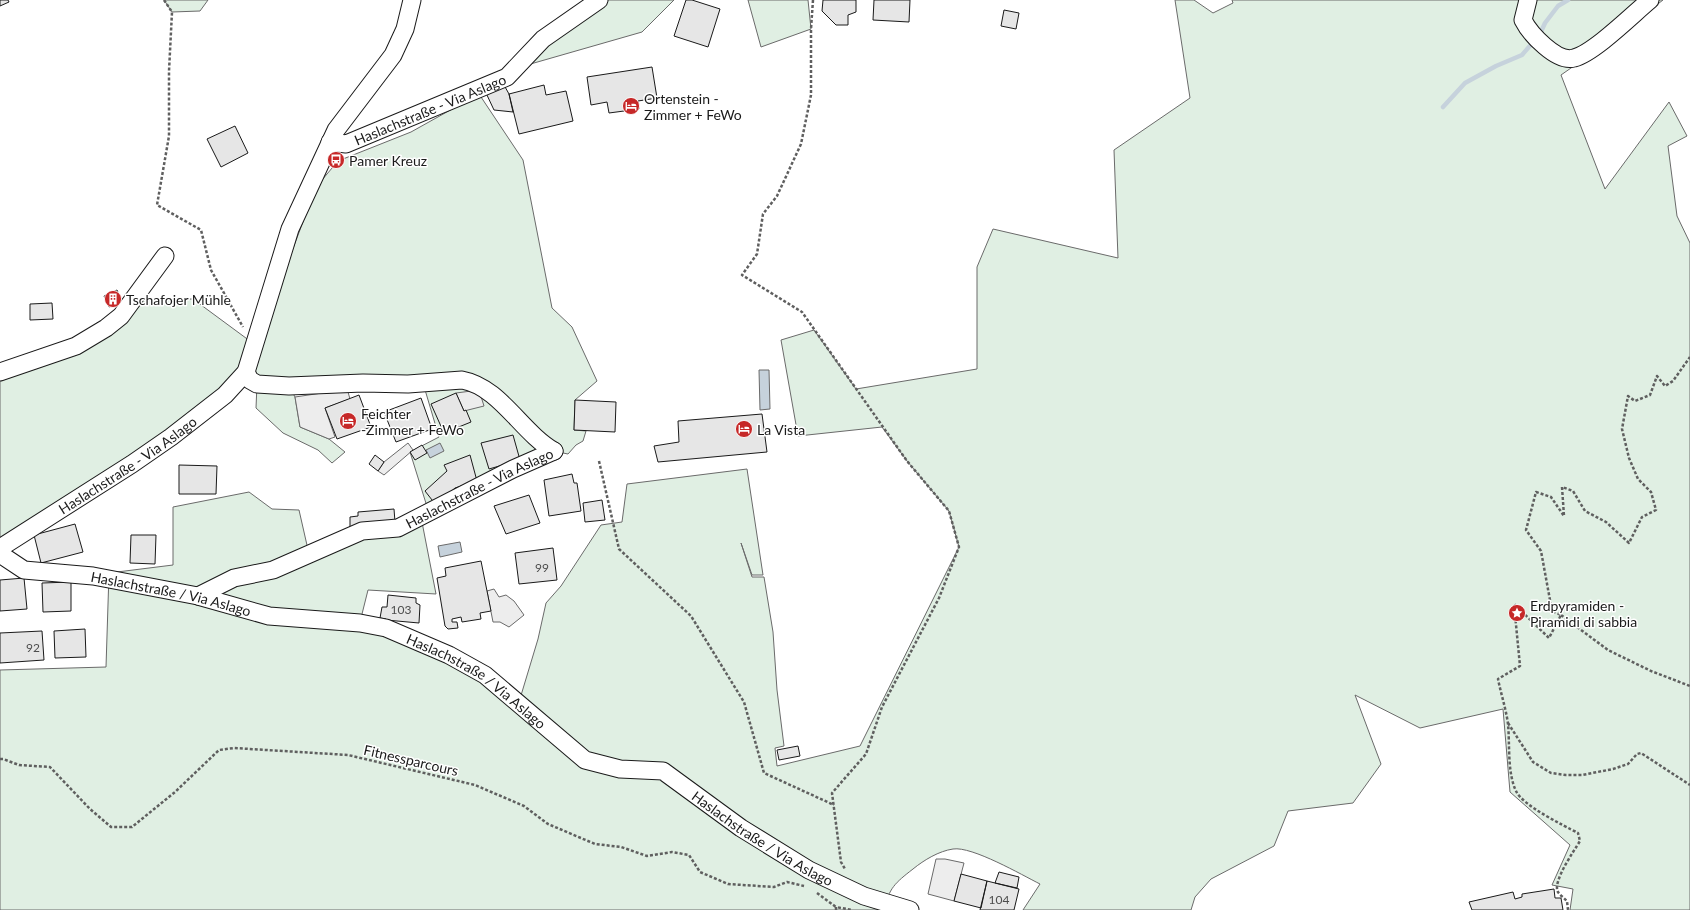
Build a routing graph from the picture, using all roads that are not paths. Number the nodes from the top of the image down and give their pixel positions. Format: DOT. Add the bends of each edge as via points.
graph roads {
  1 [pos="412,0"];
  2 [pos="599,0"];
  3 [pos="1528,0"];
  4 [pos="1650,0"];
  5 [pos="330,142"];
  6 [pos="165,256"];
  7 [pos="0,372"];
  8 [pos="246,372"];
  9 [pos="0,548"];
  10 [pos="0,554"];
  11 [pos="198,596"];
  12 [pos="910,910"];
  1 -- 5 [label="street, Haslachstraße - Via Aslago" via="405,29 393,55 336,130"];
  2 -- 5 [label="street, Haslachstraße - Via Aslago" via="543,39 507,77 346,144"];
  3 -- 4 [label="street" via="1523,20 1527,28 1560,57 1574,59 1605,38"];
  5 -- 8 [label="street, Haslachstraße - Via Aslago" via="290,229"];
  6 -- 7 [label="street" via="121,316 106,328 76,346"];
  8 -- 9 [label="street, Haslachstraße - Via Aslago" via="225,395 171,437"];
  8 -- 11 [label="street, Haslachstraße - Via Aslago" via="250,380 257,384 289,386 470,381 488,392 536,438 554,451 513,469 398,528 362,532 273,570 234,578"];
  10 -- 11 [label="street, Haslachstraße / Via Aslago" via="24,570 93,576"];
  11 -- 12 [label="street, Haslachstraße / Via Aslago" via="269,616 360,623 386,628 449,655 486,675 585,760 620,769 664,771 741,828 809,870 864,896"];
}
